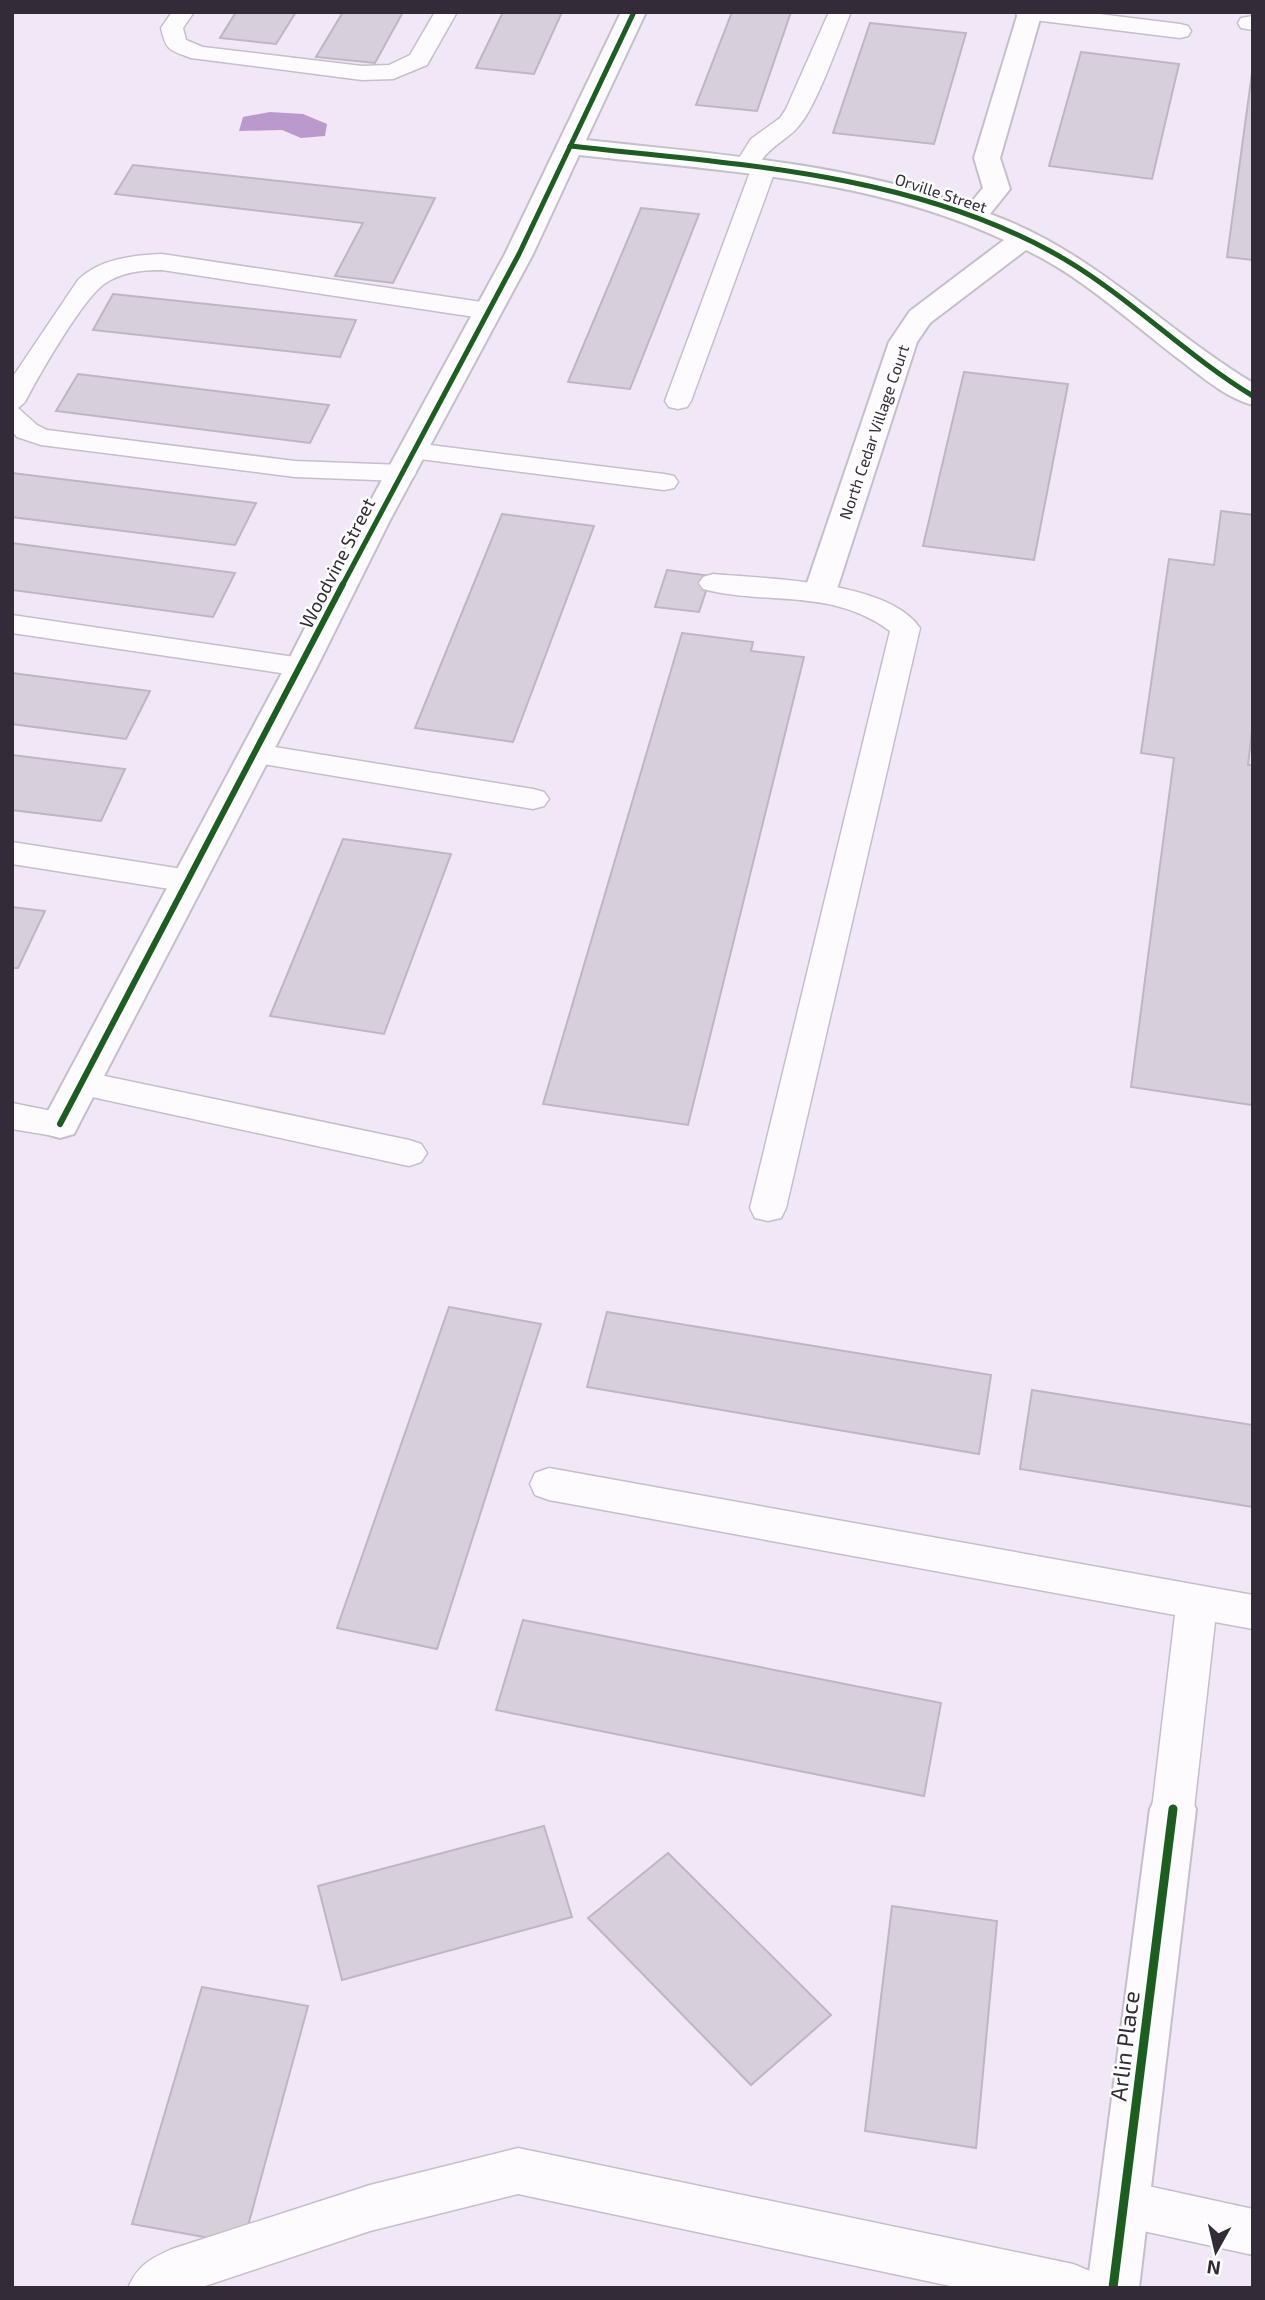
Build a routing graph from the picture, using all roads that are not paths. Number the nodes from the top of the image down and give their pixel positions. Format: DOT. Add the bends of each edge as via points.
graph roads {
  1 [pos="183,12"];
  2 [pos="446,12"];
  3 [pos="634,12"];
  4 [pos="840,12"];
  5 [pos="1028,12"];
  6 [pos="1180,31"];
  7 [pos="570,146"];
  8 [pos="755,167"];
  9 [pos="973,217"];
  10 [pos="1023,239"];
  11 [pos="488,311"];
  12 [pos="1253,396"];
  13 [pos="678,401"];
  14 [pos="12,402"];
  15 [pos="12,415"];
  16 [pos="408,462"];
  17 [pos="664,482"];
  18 [pos="713,583"];
  19 [pos="820,593"];
  20 [pos="12,624"];
  21 [pos="301,667"];
  22 [pos="256,754"];
  23 [pos="533,799"];
  24 [pos="12,853"];
  25 [pos="189,881"];
  26 [pos="80,1083"];
  27 [pos="12,1116"];
  28 [pos="60,1124"];
  29 [pos="409,1153"];
  30 [pos="768,1208"];
  31 [pos="549,1484"];
  32 [pos="1197,1602"];
  33 [pos="1253,1612"];
  34 [pos="1173,1809"];
  35 [pos="1125,2204"];
  36 [pos="1253,2232"];
  37 [pos="152,2288"];
  38 [pos="1073,2288"];
  39 [pos="1113,2288"];
  1 -- 2 [label="lane" via="172,28 176,44 199,53 362,73 393,72 419,60"];
  3 -- 7 [label="street, Woodvine Street"];
  4 -- 8 [label="lane" via="794,116 760,144"];
  5 -- 6 [label="lane"];
  5 -- 9 [label="street" via="987,158 997,189"];
  7 -- 8 [label="street, Orville Street"];
  7 -- 11 [label="street, Woodvine Street"];
  8 -- 9 [label="street, Orville Street" via="856,183"];
  8 -- 13 [label="lane"];
  9 -- 10 [label="street, Orville Street"];
  10 -- 12 [label="street, Orville Street" via="1097,280 1170,340"];
  10 -- 19 [label="street, North Cedar Village Court" via="920,317 903,342"];
  11 -- 14 [label="lane" via="141,262 112,269 91,281"];
  11 -- 16 [label="street, Woodvine Street"];
  15 -- 16 [label="lane" via="27,431 41,437 295,469"];
  16 -- 17 [label="lane"];
  16 -- 21 [label="street, Woodvine Street"];
  18 -- 19 [label="lane"];
  19 -- 30 [label="lane" via="878,609 905,628"];
  20 -- 21 [label="lane"];
  21 -- 22 [label="street, Woodvine Street"];
  22 -- 23 [label="lane"];
  22 -- 25 [label="street, Woodvine Street"];
  24 -- 25 [label="lane"];
  25 -- 26 [label="street, Woodvine Street"];
  26 -- 28 [label="street, Woodvine Street"];
  26 -- 29 [label="lane"];
  27 -- 28 [label="lane"];
  31 -- 32 [label="lane"];
  32 -- 33 [label="lane"];
  32 -- 34 [label="lane, Arlin Place"];
  34 -- 35 [label="street, Arlin Place"];
  35 -- 36 [label="lane"];
  35 -- 39 [label="street, Arlin Place"];
  37 -- 38 [label="lane" via="172,2273 370,2208 519,2171"];
}
